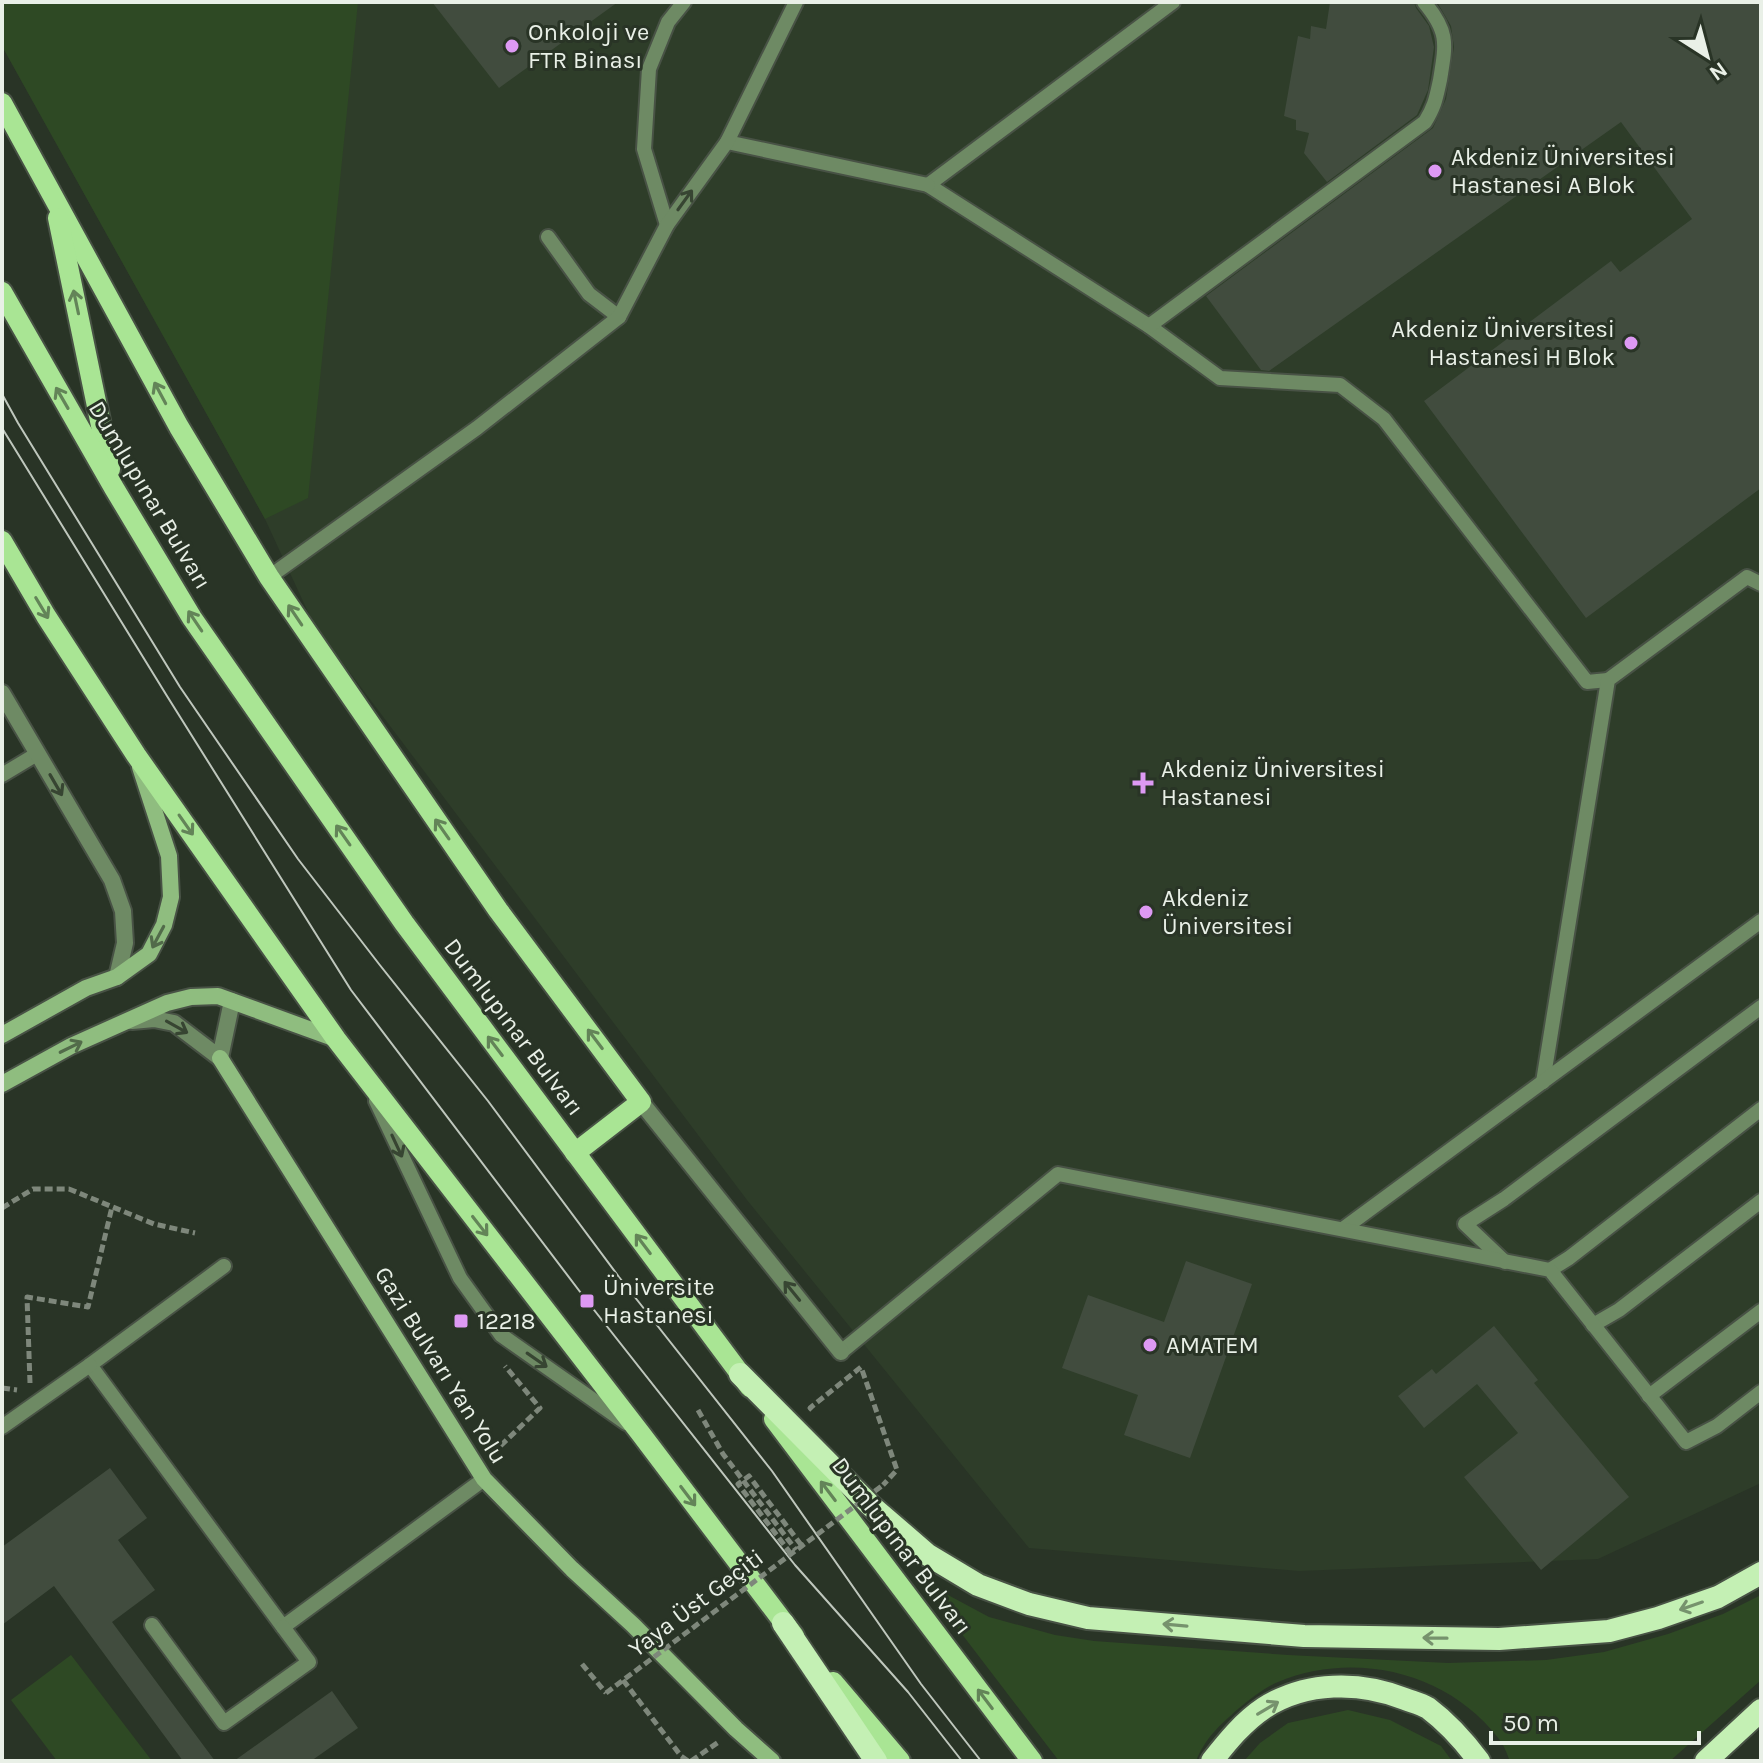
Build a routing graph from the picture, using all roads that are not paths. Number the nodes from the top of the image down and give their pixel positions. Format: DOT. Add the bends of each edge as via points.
graph roads {
  1 [pos="684,2"];
  2 [pos="796,2"];
  3 [pos="1173,2"];
  4 [pos="1424,2"];
  5 [pos="2,103"];
  6 [pos="727,142"];
  7 [pos="928,185"];
  8 [pos="54,195"];
  9 [pos="667,225"];
  10 [pos="548,237"];
  11 [pos="3,294"];
  12 [pos="619,317"];
  13 [pos="1149,326"];
  14 [pos="114,488"];
  15 [pos="2,541"];
  16 [pos="269,577"];
  17 [pos="1761,584"];
  18 [pos="1608,680"];
  19 [pos="2,693"];
  20 [pos="37,754"];
  21 [pos="136,755"];
  22 [pos="2,775"];
  23 [pos="1761,921"];
  24 [pos="117,977"];
  25 [pos="232,1001"];
  26 [pos="1761,1007"];
  27 [pos="126,1022"];
  28 [pos="2,1035"];
  29 [pos="336,1039"];
  30 [pos="220,1058"];
  31 [pos="364,1075"];
  32 [pos="1543,1082"];
  33 [pos="2,1084"];
  34 [pos="641,1102"];
  35 [pos="1761,1109"];
  36 [pos="575,1153"];
  37 [pos="1761,1201"];
  38 [pos="1343,1229"];
  39 [pos="1505,1262"];
  40 [pos="224,1266"];
  41 [pos="1550,1270"];
  42 [pos="1761,1311"];
  43 [pos="1593,1325"];
  44 [pos="841,1352"];
  45 [pos="90,1365"];
  46 [pos="740,1374"];
  47 [pos="1761,1392"];
  48 [pos="1649,1396"];
  49 [pos="2,1427"];
  50 [pos="641,1434"];
  51 [pos="480,1474"];
  52 [pos="1761,1573"];
  53 [pos="783,1623"];
  54 [pos="152,1625"];
  55 [pos="283,1627"];
  56 [pos="1761,1710"];
  57 [pos="772,1761"];
  58 [pos="876,1761"];
  59 [pos="900,1761"];
  60 [pos="1032,1761"];
  61 [pos="1212,1761"];
  62 [pos="1479,1761"];
  63 [pos="1706,1761"];
  1 -- 9 [label="lane" via="668,22 649,69 644,149"];
  2 -- 6 [label="lane"];
  3 -- 7 [label="lane"];
  4 -- 13 [label="lane" via="1438,19 1446,45 1435,106 1425,122"];
  5 -- 8 [label="main road"];
  6 -- 7 [label="lane"];
  9 -- 6 [label="lane, one-way"];
  7 -- 13 [label="lane"];
  14 -- 8 [label="main road, one-way"];
  16 -- 8 [label="main road, one-way" via="179,427"];
  9 -- 12 [label="lane"];
  10 -- 12 [label="lane" via="589,294"];
  14 -- 11 [label="main road, Dumlupınar Bulvarı, one-way"];
  12 -- 16 [label="lane" via="477,428"];
  13 -- 18 [label="lane" via="1220,378 1340,385 1384,419 1587,682"];
  36 -- 14 [label="main road, Dumlupınar Bulvarı, one-way" via="404,923 192,618"];
  15 -- 21 [label="main road, one-way"];
  34 -- 16 [label="main road, one-way" via="498,910"];
  17 -- 18 [label="lane" via="1747,577"];
  18 -- 32 [label="lane"];
  19 -- 20 [label="street"];
  20 -- 22 [label="lane"];
  20 -- 24 [label="street, one-way" via="112,880 123,911 125,943"];
  21 -- 24 [label="main road, one-way" via="169,856 171,897 149,954"];
  21 -- 29 [label="main road, one-way"];
  23 -- 32 [label="lane"];
  24 -- 28 [label="main road" via="86,988"];
  25 -- 27 [label="main road" via="191,997"];
  25 -- 29 [label="main road"];
  25 -- 30 [label="street"];
  26 -- 39 [label="lane" via="1465,1224"];
  27 -- 30 [label="street, one-way" via="174,1023"];
  33 -- 27 [label="main road, one-way"];
  29 -- 31 [label="main road"];
  30 -- 51 [label="main road, Gazi Bulvarı Yan Yolu"];
  31 -- 50 [label="main road, one-way"];
  31 -- 50 [label="lane, one-way" via="460,1278 501,1335"];
  32 -- 38 [label="lane"];
  34 -- 36 [label="main road"];
  44 -- 34 [label="street, one-way"];
  35 -- 41 [label="lane"];
  46 -- 36 [label="main road, Dumlupınar Bulvarı, one-way"];
  37 -- 43 [label="lane"];
  38 -- 39 [label="lane"];
  38 -- 44 [label="lane" via="1058,1174"];
  39 -- 41 [label="lane"];
  40 -- 45 [label="lane"];
  41 -- 43 [label="lane"];
  42 -- 48 [label="lane"];
  43 -- 48 [label="lane"];
  45 -- 49 [label="lane"];
  45 -- 55 [label="lane"];
  52 -- 46 [label="highway, one-way" via="1718,1597 1609,1631 1499,1639 1304,1636 1088,1618 978,1585 928,1555 870,1505"];
  60 -- 46 [label="main road, Dumlupınar Bulvarı, one-way"];
  47 -- 48 [label="lane" via="1686,1442"];
  50 -- 53 [label="main road, one-way"];
  51 -- 55 [label="lane"];
  51 -- 57 [label="main road, Gazi Bulvarı Yan Yolu"];
  53 -- 58 [label="highway"];
  53 -- 59 [label="main road"];
  54 -- 55 [label="lane" via="224,1723 309,1662"];
  56 -- 63 [label="highway"];
  61 -- 62 [label="highway, one-way" via="1264,1708 1302,1690 1343,1685 1384,1690 1426,1707"];
}
